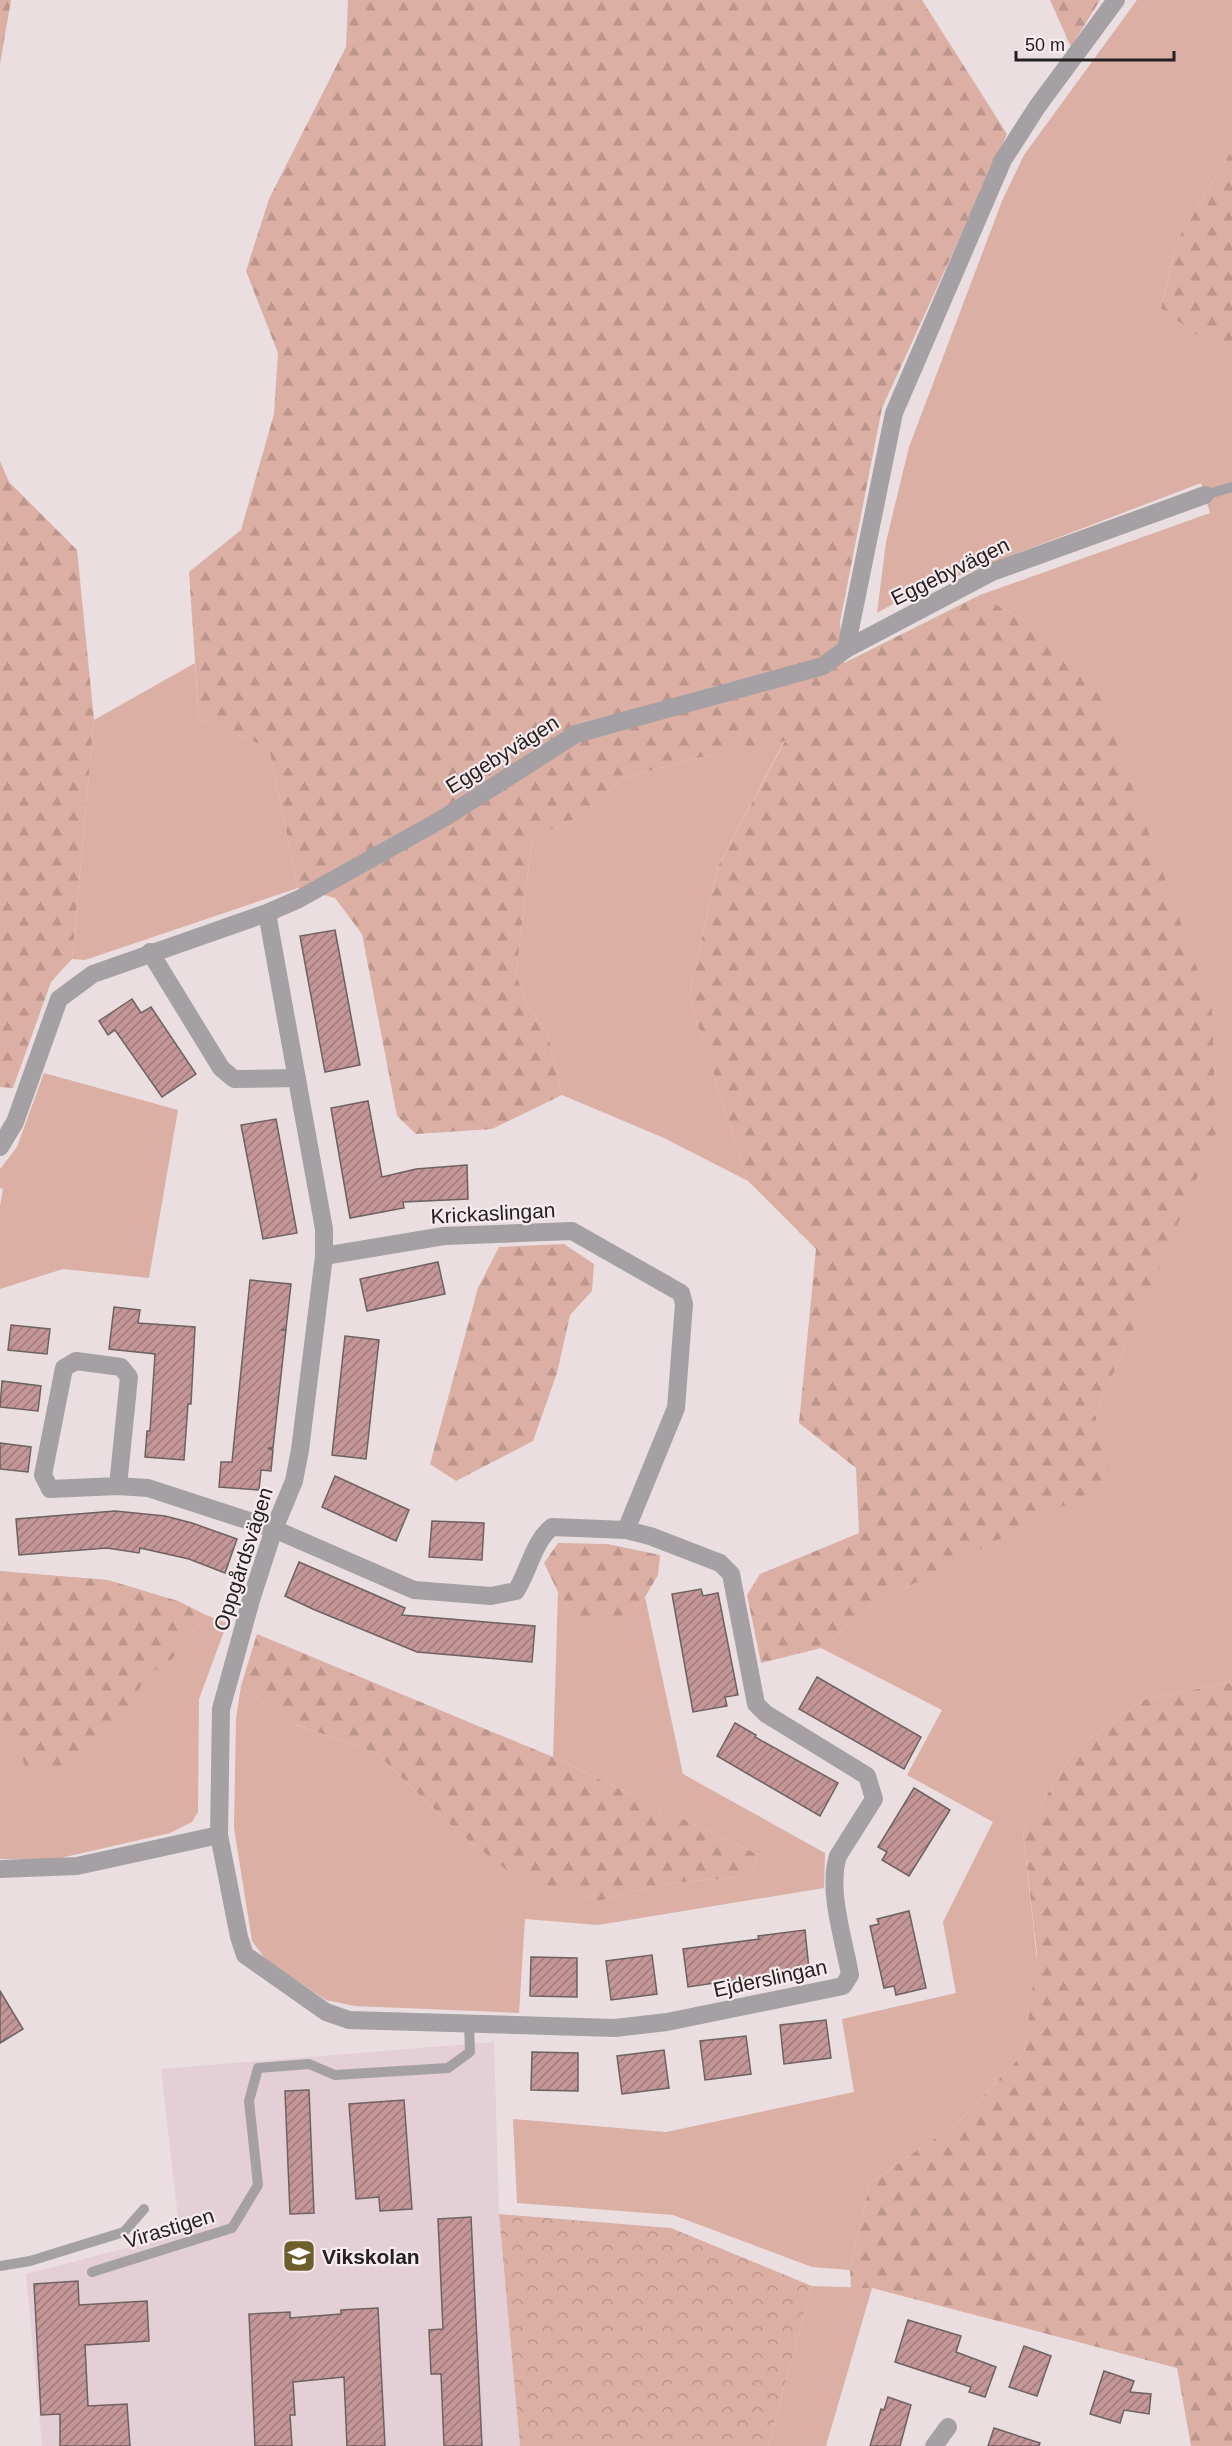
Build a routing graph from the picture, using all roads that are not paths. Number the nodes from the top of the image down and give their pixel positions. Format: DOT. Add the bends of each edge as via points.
graph roads {
  1 [pos="1116,0"];
  2 [pos="1232,487"];
  3 [pos="1205,495"];
  4 [pos="846,649"];
  5 [pos="267,913"];
  6 [pos="150,952"];
  7 [pos="297,1078"];
  8 [pos="0,1147"];
  9 [pos="324,1256"];
  10 [pos="118,1486"];
  11 [pos="274,1529"];
  12 [pos="626,1530"];
  13 [pos="219,1835"];
  14 [pos="0,1869"];
  15 [pos="470,2024"];
  16 [pos="144,2209"];
  17 [pos="0,2266"];
  18 [pos="92,2272"];
  19 [pos="948,2427"];
  20 [pos="934,2446"];
  1 -- 4 [label="street" via="1003,160 894,413"];
  2 -- 3 [label="lane, Eggebyvägen"];
  3 -- 4 [label="street, Eggebyvägen" via="992,572"];
  4 -- 5 [label="street, Eggebyvägen" via="823,666 576,734 444,818"];
  5 -- 6 [label="street, Eggebyvägen"];
  5 -- 7 [label="street, Oppgårdsvägen"];
  6 -- 7 [label="street" via="227,1074 234,1079"];
  6 -- 8 [label="street, Eggebyvägen" via="93,974 59,999 15,1122"];
  7 -- 9 [label="street, Oppgårdsvägen" via="324,1229"];
  9 -- 11 [label="street, Oppgårdsvägen" via="300,1450 294,1481"];
  9 -- 12 [label="street, Krickaslingan" via="444,1236 572,1231 681,1293 684,1304 676,1408"];
  10 -- 10 [label="street" via="129,1377 121,1367 76,1361 64,1368 43,1475 50,1489"];
  10 -- 11 [label="street" via="148,1488"];
  11 -- 12 [label="street" via="414,1590 491,1596 516,1591 539,1540 552,1527"];
  11 -- 13 [label="street, Oppgårdsvägen" via="221,1709"];
  12 -- 15 [label="street, Ejderslingan" via="720,1563 731,1574 756,1704 867,1776 874,1799 835,1866 834,1887 850,1975 843,1986 667,2022 615,2028"];
  13 -- 14 [label="street" via="77,1866"];
  13 -- 15 [label="street, Ejderslingan" via="245,1955 326,2012 349,2020"];
  15 -- 18 [label="lane, Virastigen" via="470,2052 448,2068 335,2075 309,2064 258,2068 249,2100 258,2185 232,2229"];
  16 -- 17 [label="lane, Virastigen" via="124,2232 30,2261"];
  19 -- 20 [label="street"];
}
